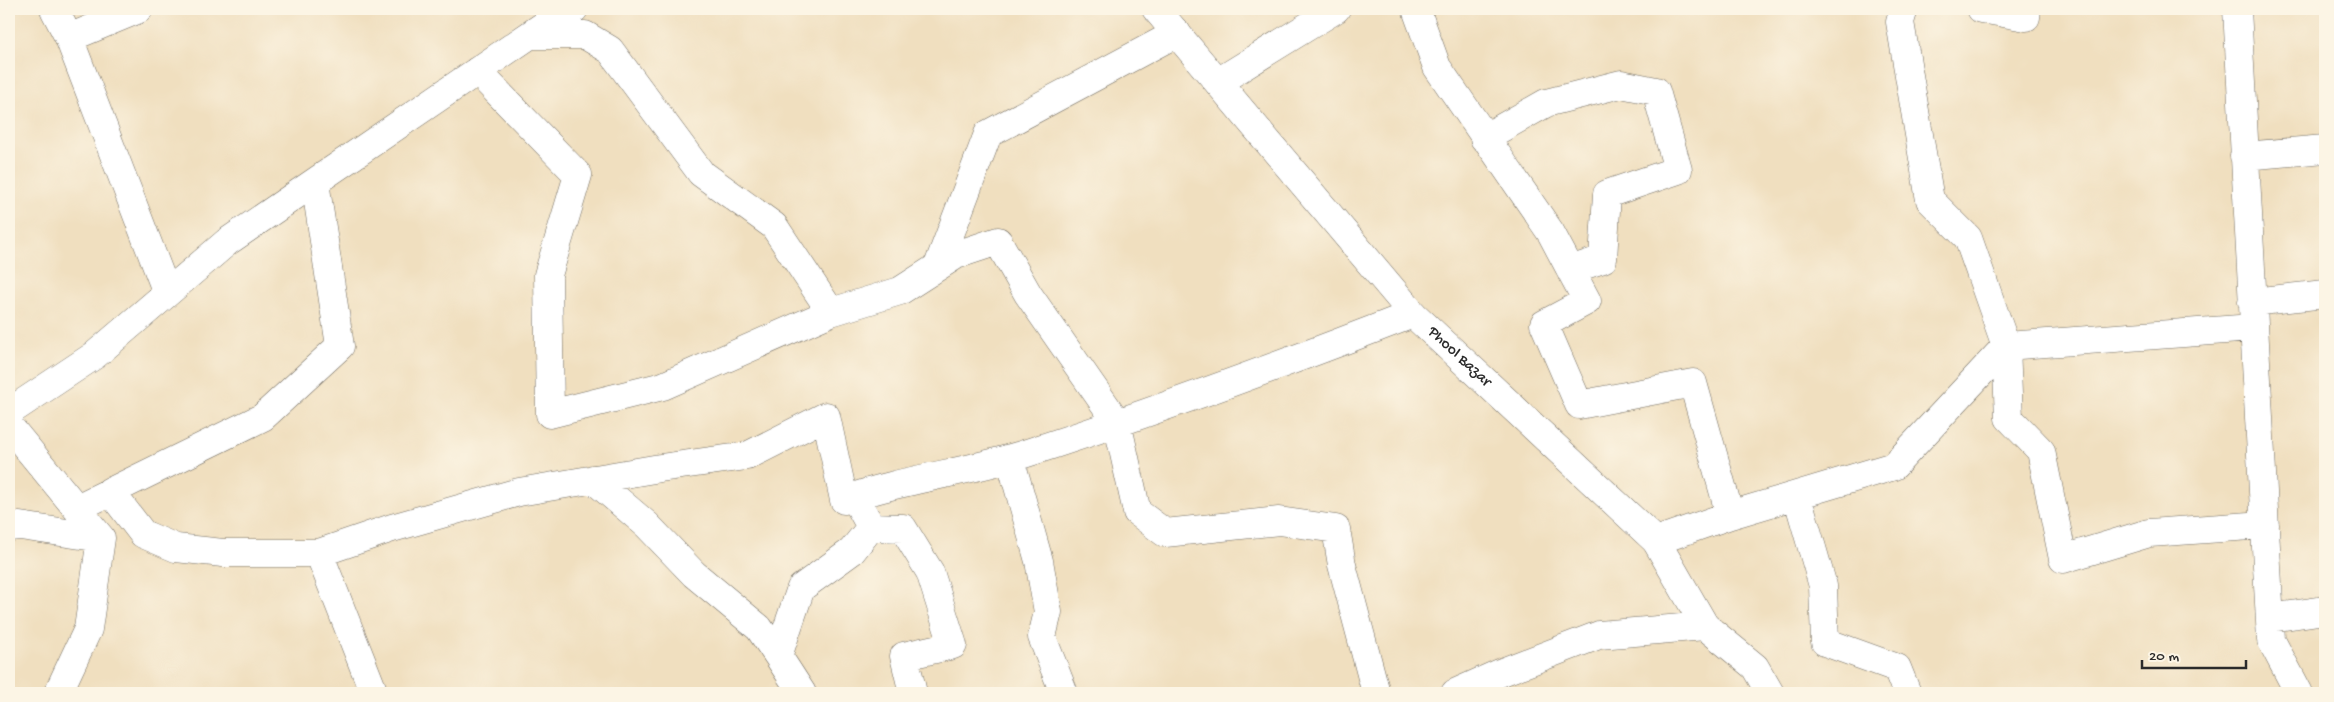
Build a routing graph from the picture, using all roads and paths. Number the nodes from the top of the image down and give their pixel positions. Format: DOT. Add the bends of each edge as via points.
graph roads {
  1 [pos="54,9"];
  2 [pos="139,9"];
  3 [pos="574,9"];
  4 [pos="1156,9"];
  5 [pos="1336,9"];
  6 [pos="1416,9"];
  7 [pos="1904,9"];
  8 [pos="1981,9"];
  9 [pos="2027,9"];
  10 [pos="2237,9"];
  11 [pos="1177,33"];
  12 [pos="530,35"];
  13 [pos="69,38"];
  14 [pos="477,71"];
  15 [pos="1218,82"];
  16 [pos="1484,138"];
  17 [pos="2325,149"];
  18 [pos="2244,156"];
  19 [pos="315,182"];
  20 [pos="938,266"];
  21 [pos="1570,270"];
  22 [pos="167,294"];
  23 [pos="2325,294"];
  24 [pos="2252,302"];
  25 [pos="831,312"];
  26 [pos="1413,314"];
  27 [pos="2253,328"];
  28 [pos="2006,346"];
  29 [pos="9,412"];
  30 [pos="1117,422"];
  31 [pos="9,426"];
  32 [pos="1010,458"];
  33 [pos="592,479"];
  34 [pos="110,491"];
  35 [pos="854,496"];
  36 [pos="1797,496"];
  37 [pos="77,508"];
  38 [pos="1730,515"];
  39 [pos="2265,525"];
  40 [pos="9,527"];
  41 [pos="871,527"];
  42 [pos="101,538"];
  43 [pos="1656,541"];
  44 [pos="319,553"];
  45 [pos="2325,610"];
  46 [pos="2270,618"];
  47 [pos="1705,626"];
  48 [pos="778,656"];
  49 [pos="58,693"];
  50 [pos="374,693"];
  51 [pos="802,693"];
  52 [pos="913,693"];
  53 [pos="1064,693"];
  54 [pos="1376,693"];
  55 [pos="1455,693"];
  56 [pos="1770,693"];
  57 [pos="1907,693"];
  58 [pos="2299,693"];
  1 -- 13 [label="street"];
  2 -- 13 [label="street"];
  3 -- 12 [label="street"];
  4 -- 11 [label="street, Phool Bazar"];
  5 -- 15 [label="street"];
  6 -- 16 [label="street" via="1437,67"];
  7 -- 28 [label="street" via="1900,22 1930,200 1968,238"];
  8 -- 9 [label="street" via="2026,17"];
  10 -- 18 [label="street"];
  11 -- 15 [label="street, Phool Bazar"];
  11 -- 20 [label="street" via="988,134"];
  12 -- 14 [label="street"];
  12 -- 25 [label="street" via="585,35 610,50 701,173 774,226"];
  13 -- 22 [label="street"];
  14 -- 19 [label="street"];
  14 -- 25 [label="street" via="578,176 548,275 550,414 663,386"];
  15 -- 26 [label="street, Phool Bazar"];
  16 -- 21 [label="street" via="1550,233"];
  16 -- 21 [label="street" via="1546,103 1621,84 1656,91 1678,170 1607,194 1603,259"];
  17 -- 18 [label="street"];
  18 -- 24 [label="street"];
  19 -- 22 [label="street" via="227,242"];
  19 -- 34 [label="street" via="340,346 263,417"];
  20 -- 25 [label="street" via="900,291"];
  20 -- 30 [label="street" via="956,255 998,241 1028,294"];
  21 -- 38 [label="street" via="1586,301 1544,324 1579,406 1693,383"];
  22 -- 29 [label="street" via="95,355"];
  23 -- 24 [label="street"];
  24 -- 27 [label="street"];
  26 -- 30 [label="street" via="1261,373"];
  26 -- 43 [label="street, Phool Bazar"];
  27 -- 28 [label="street"];
  27 -- 39 [label="street"];
  28 -- 36 [label="street" via="1894,466"];
  28 -- 39 [label="street" via="2009,418 2041,451 2062,559 2149,532"];
  30 -- 32 [label="street"];
  30 -- 54 [label="street" via="1138,512 1165,533 1278,521 1336,528 1342,565"];
  31 -- 37 [label="street"];
  32 -- 35 [label="street"];
  32 -- 53 [label="street" via="1039,561 1048,612 1042,637"];
  33 -- 35 [label="street" via="747,456 826,416 844,500"];
  33 -- 44 [label="street" via="520,492 392,528"];
  33 -- 48 [label="street" via="647,525 694,574 759,628"];
  34 -- 37 [label="street"];
  34 -- 44 [label="street" via="143,534 176,548 223,553"];
  35 -- 41 [label="street"];
  36 -- 38 [label="street"];
  36 -- 57 [label="street" via="1823,586 1825,642 1897,668"];
  37 -- 42 [label="street"];
  38 -- 43 [label="street"];
  39 -- 46 [label="street"];
  40 -- 42 [label="street"];
  41 -- 48 [label="street" via="852,552 801,588"];
  41 -- 52 [label="street" via="903,528 930,572 953,645 904,656"];
  42 -- 49 [label="street" via="88,629"];
  43 -- 47 [label="street, Phool Bazar"];
  44 -- 50 [label="street"];
  45 -- 46 [label="street"];
  46 -- 58 [label="street" via="2271,640"];
  47 -- 55 [label="street" via="1599,635"];
  47 -- 56 [label="street, Phool Bazar" via="1755,667"];
  48 -- 51 [label="street"];
}
